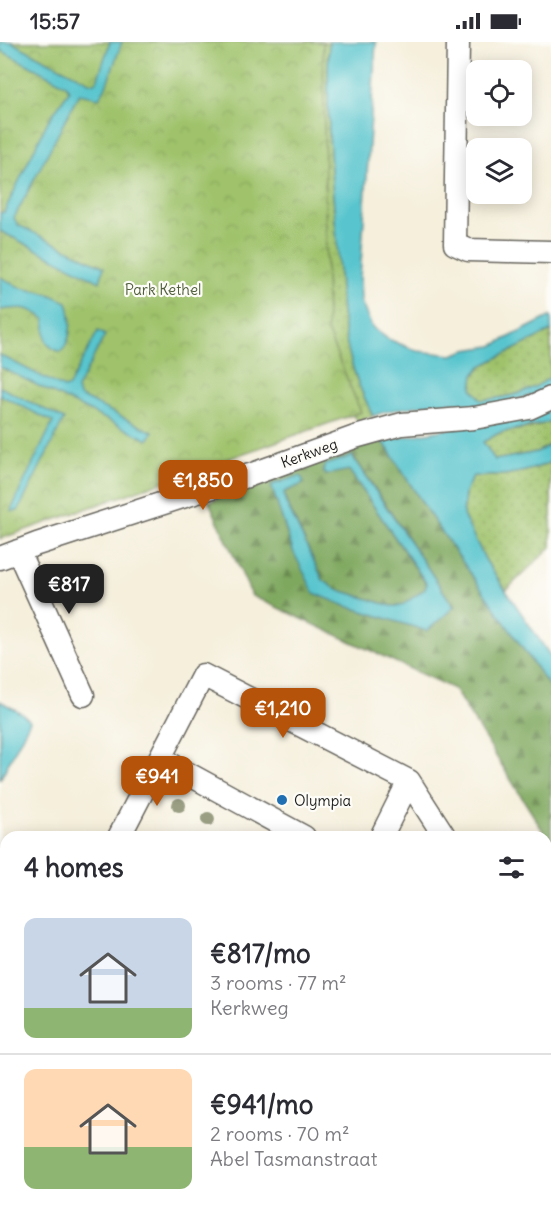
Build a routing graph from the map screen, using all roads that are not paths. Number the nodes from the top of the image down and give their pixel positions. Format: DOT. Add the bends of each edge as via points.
graph roads {
  1 [pos="458,42"];
  2 [pos="551,252"];
  3 [pos="551,398"];
  4 [pos="9,555"];
  5 [pos="83,695"];
  6 [pos="161,759"];
  7 [pos="409,781"];
  8 [pos="122,831"];
  9 [pos="289,831"];
  10 [pos="384,831"];
  11 [pos="441,831"];
  1 -- 2 [label="street" via="455,244 468,250"];
  3 -- 4 [label="street, Kerkweg" via="529,408 474,418 402,424 355,437"];
  4 -- 5 [label="street, Kerkweg"];
  6 -- 7 [label="street" via="203,675"];
  6 -- 8 [label="street"];
  6 -- 9 [label="street"];
  7 -- 10 [label="street"];
  7 -- 11 [label="street"];
}
